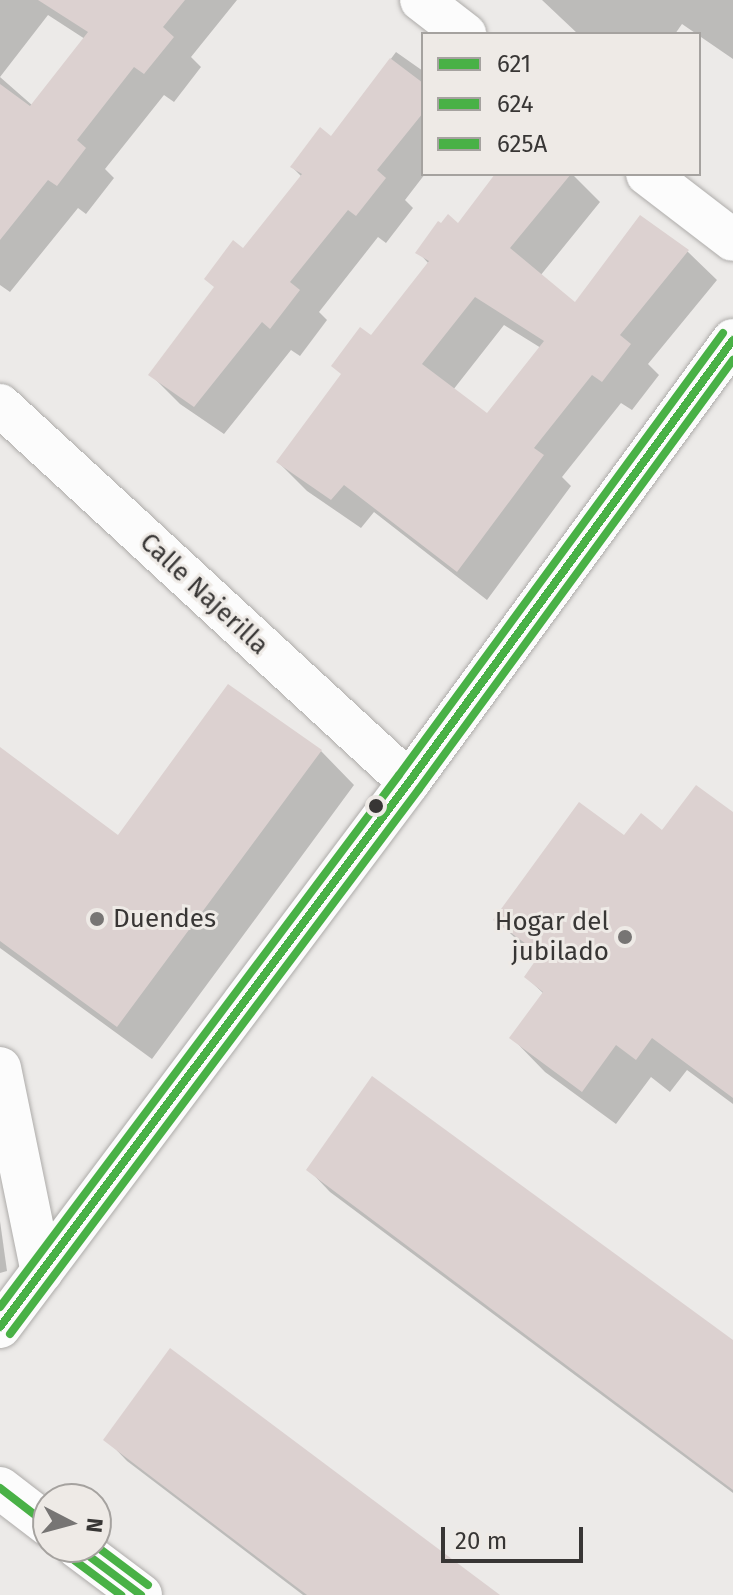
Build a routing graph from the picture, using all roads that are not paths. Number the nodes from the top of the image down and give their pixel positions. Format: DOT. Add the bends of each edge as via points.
graph roads {
  1 [pos="421,0"];
  2 [pos="462,32"];
  3 [pos="650,176"];
  4 [pos="733,240"];
  5 [pos="733,340"];
  6 [pos="0,405"];
  7 [pos="409,782"];
  8 [pos="0,1068"];
  9 [pos="42,1272"];
  10 [pos="0,1327"];
  11 [pos="0,1488"];
  12 [pos="32,1513"];
  13 [pos="98,1563"];
  14 [pos="141,1595"];
  1 -- 2 [label="street"];
  3 -- 4 [label="street"];
  5 -- 7 [label="street"];
  6 -- 7 [label="street, Calle Najerilla"];
  7 -- 9 [label="street"];
  8 -- 9 [label="street"];
  9 -- 10 [label="street"];
  11 -- 12 [label="street"];
  13 -- 14 [label="street"];
}
